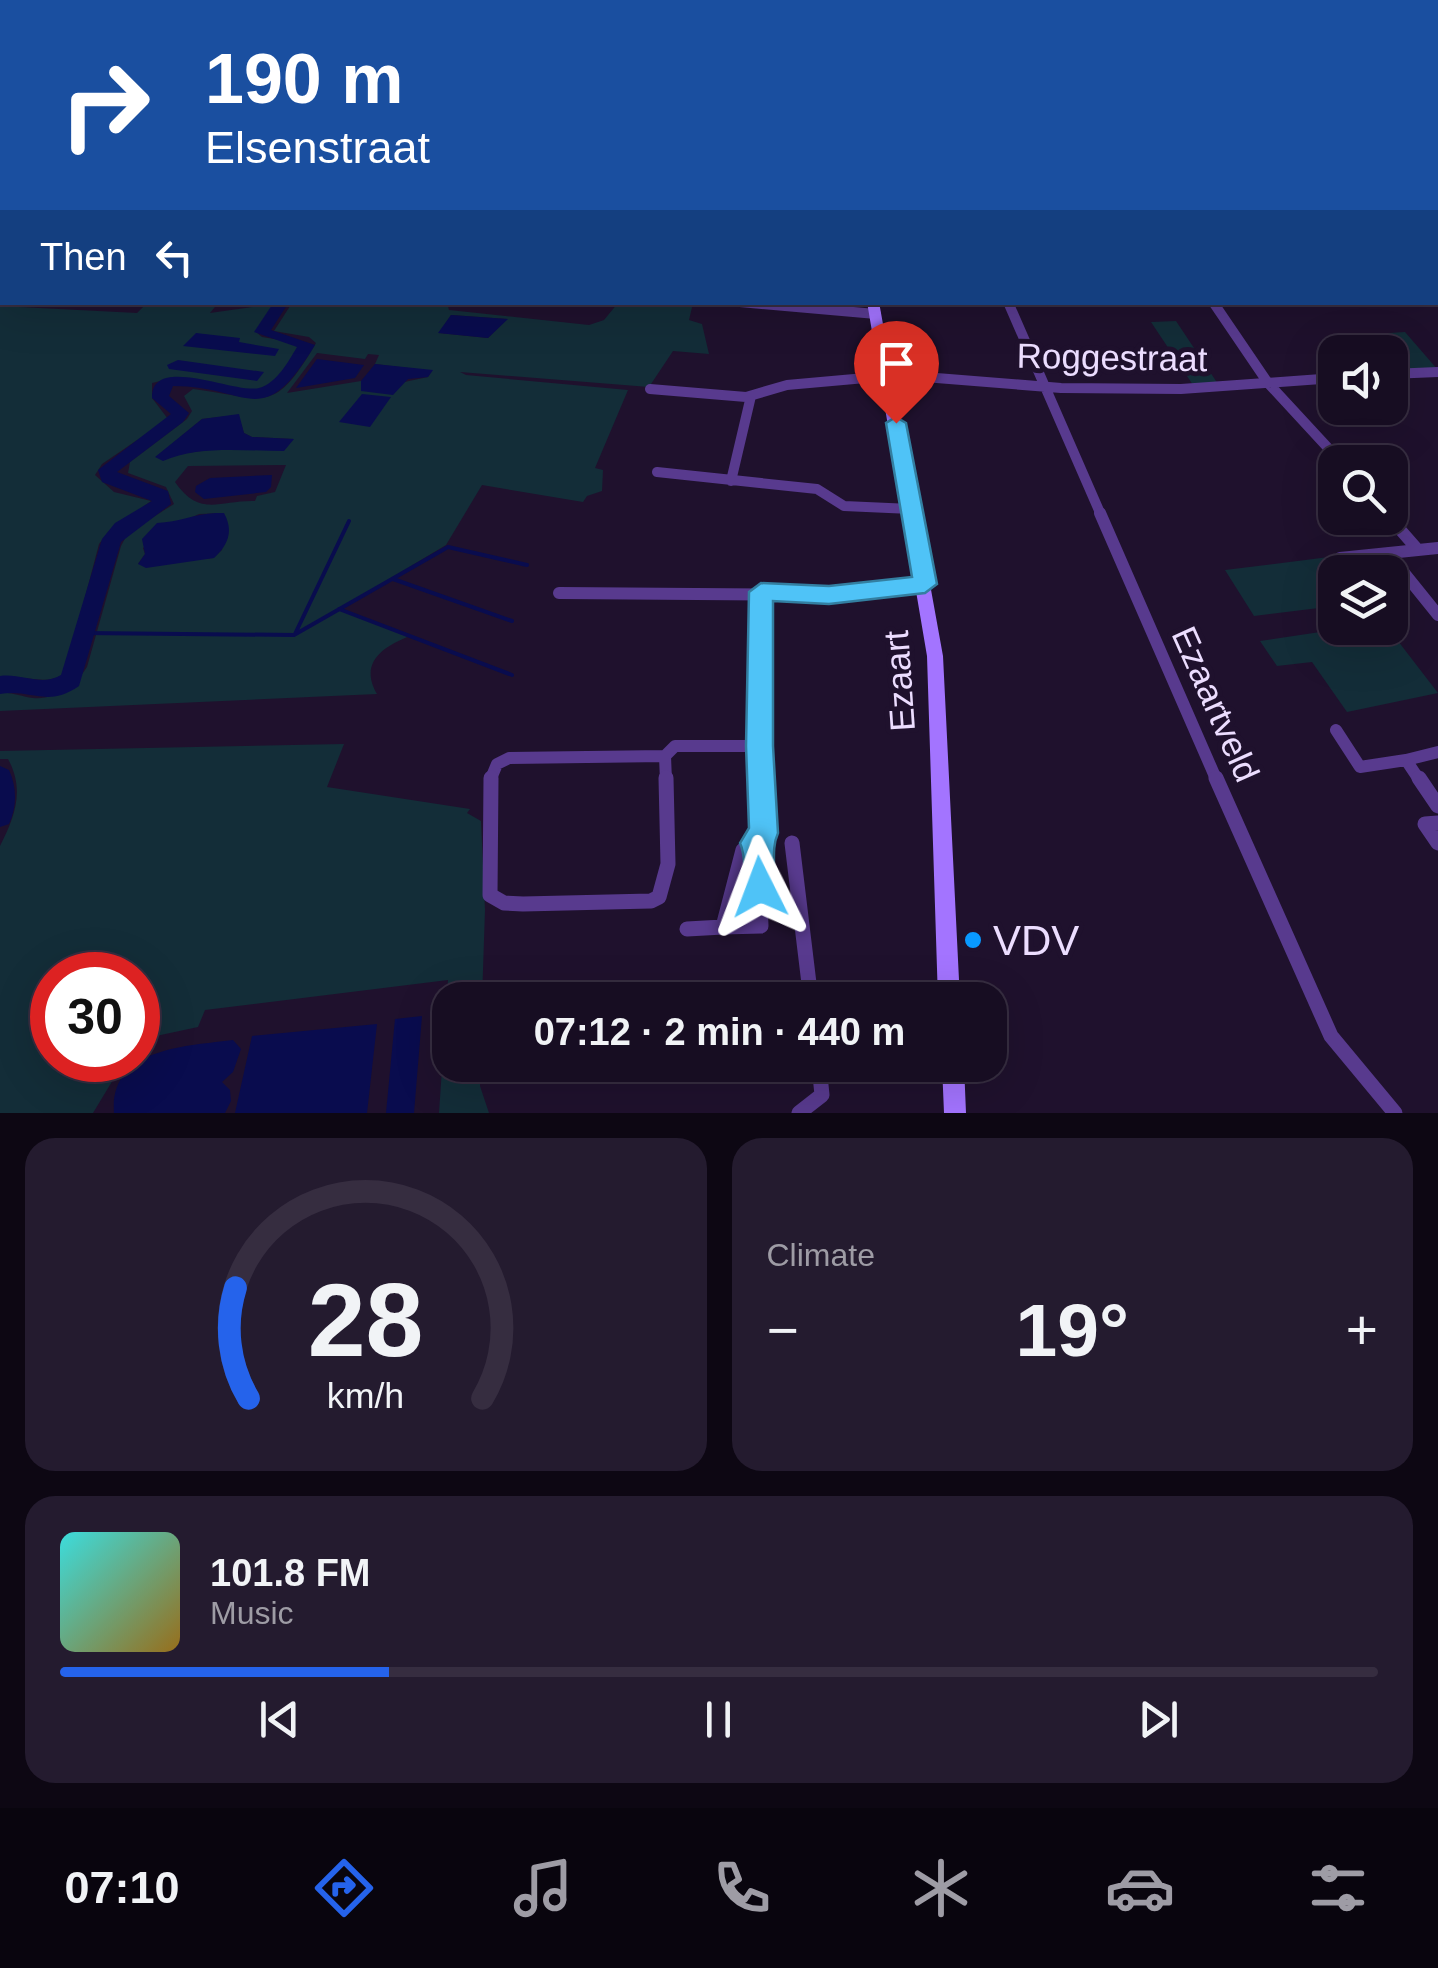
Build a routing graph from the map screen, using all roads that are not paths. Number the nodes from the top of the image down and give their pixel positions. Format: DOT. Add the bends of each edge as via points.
graph roads {
  1 [pos="808,305"];
  2 [pos="1009,305"];
  3 [pos="1215,305"];
  4 [pos="875,308"];
  5 [pos="1438,372"];
  6 [pos="1408,373"];
  7 [pos="888,376"];
  8 [pos="1318,379"];
  9 [pos="1268,383"];
  10 [pos="1044,387"];
  11 [pos="650,389"];
  12 [pos="751,396"];
  13 [pos="1325,445"];
  14 [pos="657,472"];
  15 [pos="731,481"];
  16 [pos="912,509"];
  17 [pos="1405,535"];
  18 [pos="1438,548"];
  19 [pos="1418,550"];
  20 [pos="1388,554"];
  21 [pos="1376,555"];
  22 [pos="925,584"];
  23 [pos="761,592"];
  24 [pos="560,594"];
  25 [pos="1438,615"];
  26 [pos="1336,730"];
  27 [pos="759,746"];
  28 [pos="1438,752"];
  29 [pos="665,756"];
  30 [pos="1406,760"];
  31 [pos="1438,806"];
  32 [pos="1438,823"];
  33 [pos="754,843"];
  34 [pos="792,843"];
  35 [pos="1438,843"];
  36 [pos="723,927"];
  37 [pos="687,929"];
  38 [pos="809,982"];
  39 [pos="948,982"];
  40 [pos="821,1082"];
  41 [pos="954,1082"];
  42 [pos="798,1113"];
  43 [pos="956,1113"];
  44 [pos="1395,1113"];
  1 -- 4 [label="street"];
  2 -- 10 [label="street, Ezaartveld"];
  3 -- 9 [label="street"];
  4 -- 7 [label="main road, Ezaart"];
  5 -- 6 [label="street"];
  7 -- 10 [label="street, Roggestraat"];
  7 -- 12 [label="street, Roggestraat" via="784,386"];
  7 -- 16 [label="main road, Ezaart"];
  8 -- 9 [label="street, Roggestraat"];
  9 -- 10 [label="street, Roggestraat"];
  9 -- 13 [label="street"];
  10 -- 44 [label="street, Ezaartveld" via="1313,1002 1331,1036"];
  11 -- 12 [label="street, Roggestraat"];
  12 -- 15 [label="street"];
  14 -- 15 [label="street"];
  15 -- 16 [label="street" via="817,489 844,506"];
  16 -- 22 [label="main road, Ezaart"];
  17 -- 19 [label="street"];
  18 -- 19 [label="street"];
  19 -- 20 [label="street"];
  20 -- 21 [label="street"];
  20 -- 25 [label="street"];
  22 -- 23 [label="street" via="829,595"];
  22 -- 39 [label="main road, Ezaart" via="936,673"];
  23 -- 24 [label="street"];
  23 -- 27 [label="street"];
  26 -- 30 [label="street" via="1360,767"];
  27 -- 29 [label="street" via="675,746"];
  27 -- 33 [label="street" via="764,833"];
  28 -- 30 [label="street"];
  29 -- 29 [label="street" via="509,758 498,764 490,780 490,895 523,904 660,897 668,864"];
  30 -- 31 [label="street"];
  32 -- 35 [label="street" via="1425,824"];
  33 -- 36 [label="street" via="743,850"];
  33 -- 36 [label="street" via="760,926"];
  34 -- 38 [label="street"];
  36 -- 37 [label="street"];
  40 -- 42 [label="street" via="822,1095"];
  41 -- 43 [label="main road"];
}
